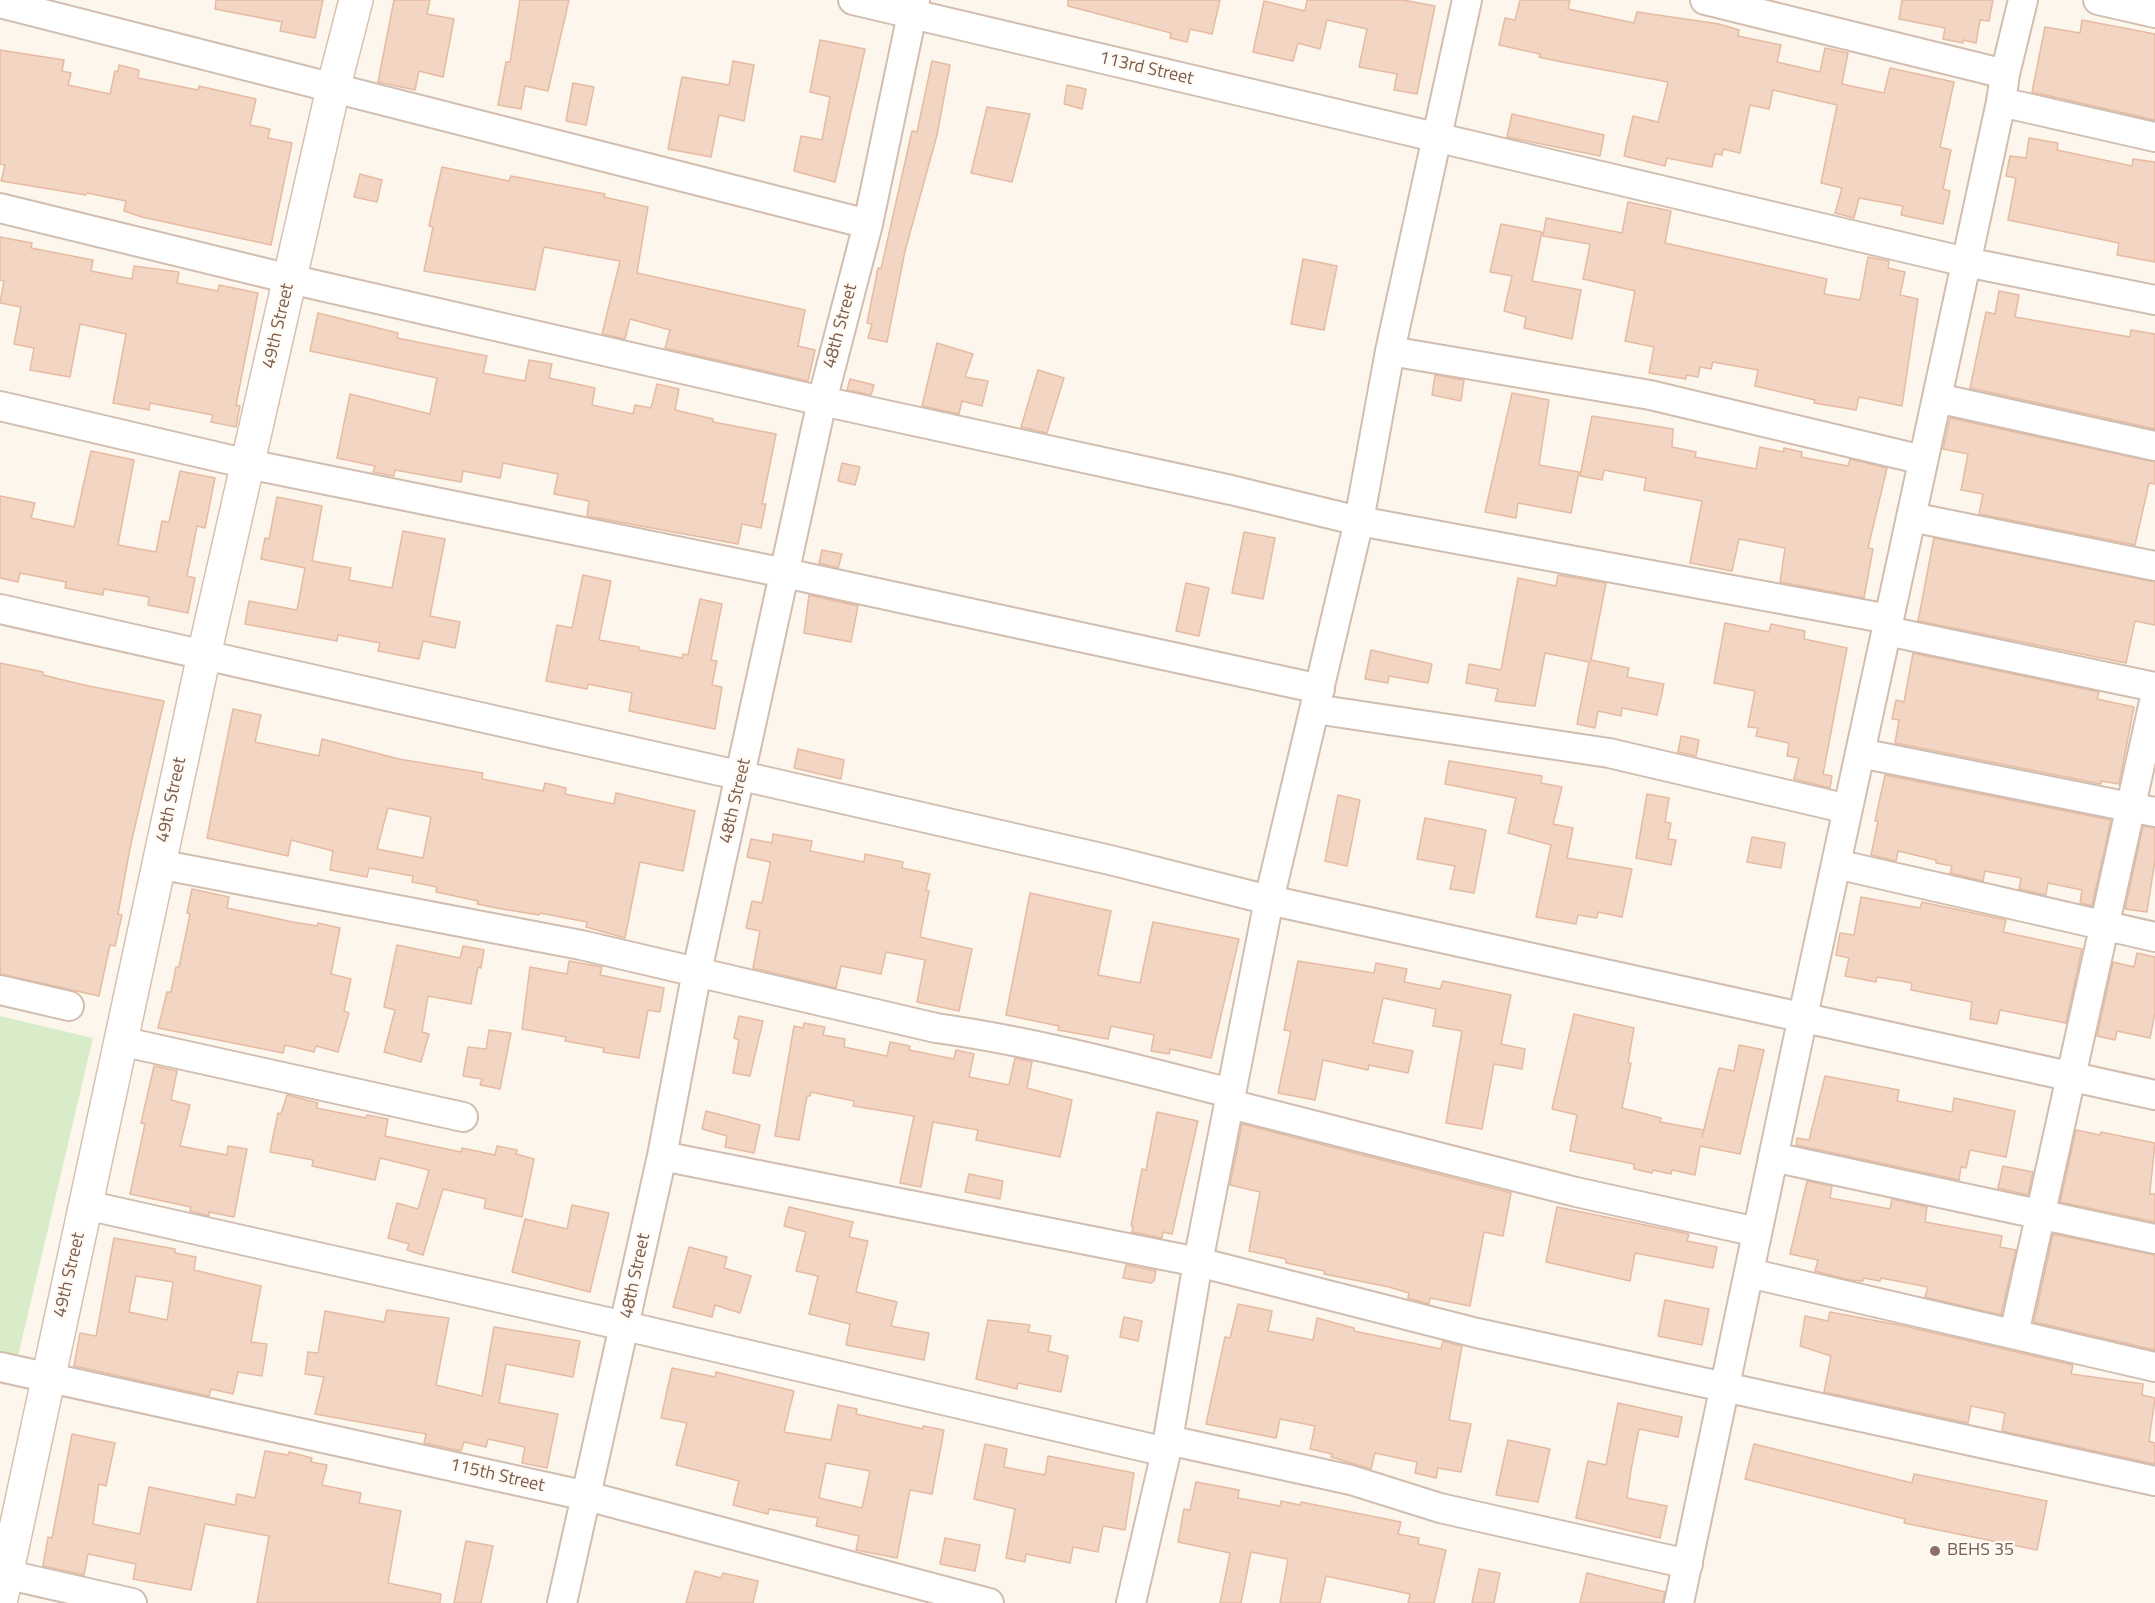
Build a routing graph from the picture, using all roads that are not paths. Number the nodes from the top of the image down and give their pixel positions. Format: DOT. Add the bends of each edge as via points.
graph roads {
  1 [pos="356,0"];
  2 [pos="853,0"];
  3 [pos="1467,0"];
  4 [pos="1705,0"];
  5 [pos="2023,0"];
  6 [pos="2098,0"];
  7 [pos="0,3"];
  8 [pos="914,7"];
  9 [pos="2155,13"];
  10 [pos="2005,74"];
  11 [pos="333,90"];
  12 [pos="2001,102"];
  13 [pos="2155,136"];
  14 [pos="1438,137"];
  15 [pos="0,208"];
  16 [pos="868,224"];
  17 [pos="1966,262"];
  18 [pos="290,279"];
  19 [pos="2155,300"];
  20 [pos="1390,351"];
  21 [pos="1937,398"];
  22 [pos="822,401"];
  23 [pos="0,406"];
  24 [pos="2155,446"];
  25 [pos="1923,460"];
  26 [pos="248,464"];
  27 [pos="1911,517"];
  28 [pos="1359,521"];
  29 [pos="2155,566"];
  30 [pos="784,573"];
  31 [pos="0,609"];
  32 [pos="1888,625"];
  33 [pos="204,655"];
  34 [pos="2155,687"];
  35 [pos="2155,697"];
  36 [pos="1318,699"];
  37 [pos="1860,753"];
  38 [pos="742,776"];
  39 [pos="1848,809"];
  40 [pos="2143,810"];
  41 [pos="158,864"];
  42 [pos="1836,864"];
  43 [pos="1269,900"];
  44 [pos="2106,926"];
  45 [pos="2155,937"];
  46 [pos="698,971"];
  47 [pos="0,990"];
  48 [pos="69,1006"];
  49 [pos="1803,1016"];
  50 [pos="120,1041"];
  51 [pos="2072,1077"];
  52 [pos="2155,1095"];
  53 [pos="1230,1099"];
  54 [pos="463,1117"];
  55 [pos="662,1156"];
  56 [pos="1773,1157"];
  57 [pos="86,1205"];
  58 [pos="2042,1215"];
  59 [pos="1757,1232"];
  60 [pos="2155,1239"];
  61 [pos="1198,1262"];
  62 [pos="1749,1273"];
  63 [pos="625,1326"];
  64 [pos="2014,1334"];
  65 [pos="0,1367"];
  66 [pos="2155,1367"];
  67 [pos="48,1377"];
  68 [pos="1724,1387"];
  69 [pos="1167,1446"];
  70 [pos="2155,1481"];
  71 [pos="586,1496"];
  72 [pos="1688,1564"];
  73 [pos="2,1584"];
  74 [pos="132,1603"];
  75 [pos="562,1603"];
  76 [pos="989,1603"];
  77 [pos="1131,1603"];
  78 [pos="1679,1603"];
  1 -- 11 [label="main road, 49th Street"];
  2 -- 8 [label="street, 113rd Street"];
  3 -- 14 [label="street"];
  4 -- 10 [label="street"];
  5 -- 10 [label="street"];
  6 -- 9 [label="street"];
  7 -- 11 [label="street"];
  8 -- 14 [label="street, 113rd Street"];
  8 -- 16 [label="street, 48th Street"];
  10 -- 12 [label="street"];
  11 -- 16 [label="street"];
  11 -- 18 [label="main road, 49th Street"];
  12 -- 13 [label="street"];
  12 -- 17 [label="street"];
  14 -- 17 [label="street, 113rd Street"];
  14 -- 20 [label="street"];
  15 -- 18 [label="street"];
  16 -- 22 [label="street, 48th Street"];
  17 -- 19 [label="street, 113rd Street"];
  17 -- 21 [label="street"];
  18 -- 22 [label="street"];
  18 -- 26 [label="main road, 49th Street"];
  20 -- 25 [label="street" via="1650,394"];
  20 -- 28 [label="street"];
  21 -- 24 [label="street"];
  21 -- 25 [label="street"];
  22 -- 28 [label="street"];
  22 -- 30 [label="street, 48th Street"];
  23 -- 26 [label="street"];
  25 -- 27 [label="street"];
  26 -- 30 [label="street"];
  26 -- 33 [label="main road, 49th Street"];
  27 -- 29 [label="street"];
  27 -- 32 [label="street"];
  28 -- 32 [label="street"];
  28 -- 36 [label="street"];
  30 -- 36 [label="street"];
  30 -- 38 [label="street, 48th Street"];
  31 -- 33 [label="street"];
  32 -- 34 [label="street"];
  32 -- 37 [label="street"];
  33 -- 38 [label="street"];
  33 -- 41 [label="main road, 49th Street"];
  35 -- 40 [label="street"];
  36 -- 39 [label="street" via="1609,753"];
  36 -- 43 [label="street"];
  37 -- 39 [label="street"];
  37 -- 40 [label="street"];
  38 -- 43 [label="street"];
  38 -- 46 [label="street, 48th Street"];
  39 -- 42 [label="street"];
  40 -- 44 [label="street"];
  41 -- 46 [label="street" via="398,912 500,928"];
  41 -- 50 [label="main road, 49th Street"];
  42 -- 44 [label="street"];
  42 -- 49 [label="street"];
  43 -- 49 [label="street"];
  43 -- 53 [label="street"];
  44 -- 45 [label="street"];
  44 -- 51 [label="street"];
  46 -- 53 [label="street" via="924,1026 1072,1053"];
  46 -- 55 [label="street, 48th Street"];
  47 -- 48 [label="street"];
  49 -- 51 [label="street"];
  49 -- 56 [label="street"];
  50 -- 54 [label="street"];
  50 -- 57 [label="main road, 49th Street"];
  51 -- 52 [label="street"];
  51 -- 58 [label="street"];
  53 -- 59 [label="street" via="1576,1192"];
  53 -- 61 [label="street"];
  55 -- 61 [label="street"];
  55 -- 63 [label="street, 48th Street"];
  56 -- 58 [label="street"];
  56 -- 59 [label="street"];
  57 -- 63 [label="street"];
  57 -- 67 [label="main road, 49th Street"];
  58 -- 60 [label="street"];
  58 -- 64 [label="street"];
  59 -- 62 [label="street"];
  61 -- 68 [label="street" via="1477,1333"];
  61 -- 69 [label="street"];
  62 -- 64 [label="street"];
  62 -- 68 [label="street"];
  63 -- 69 [label="street"];
  63 -- 71 [label="street, 48th Street"];
  64 -- 66 [label="street"];
  65 -- 67 [label="street, 115th Street"];
  67 -- 71 [label="street, 115th Street"];
  67 -- 73 [label="main road, 49th Street"];
  68 -- 70 [label="street"];
  68 -- 72 [label="street"];
  69 -- 72 [label="street" via="1351,1480 1440,1508"];
  69 -- 77 [label="street"];
  71 -- 75 [label="street, 48th Street"];
  71 -- 76 [label="street, 115th Street"];
  72 -- 78 [label="street"];
  73 -- 74 [label="street"];
}
